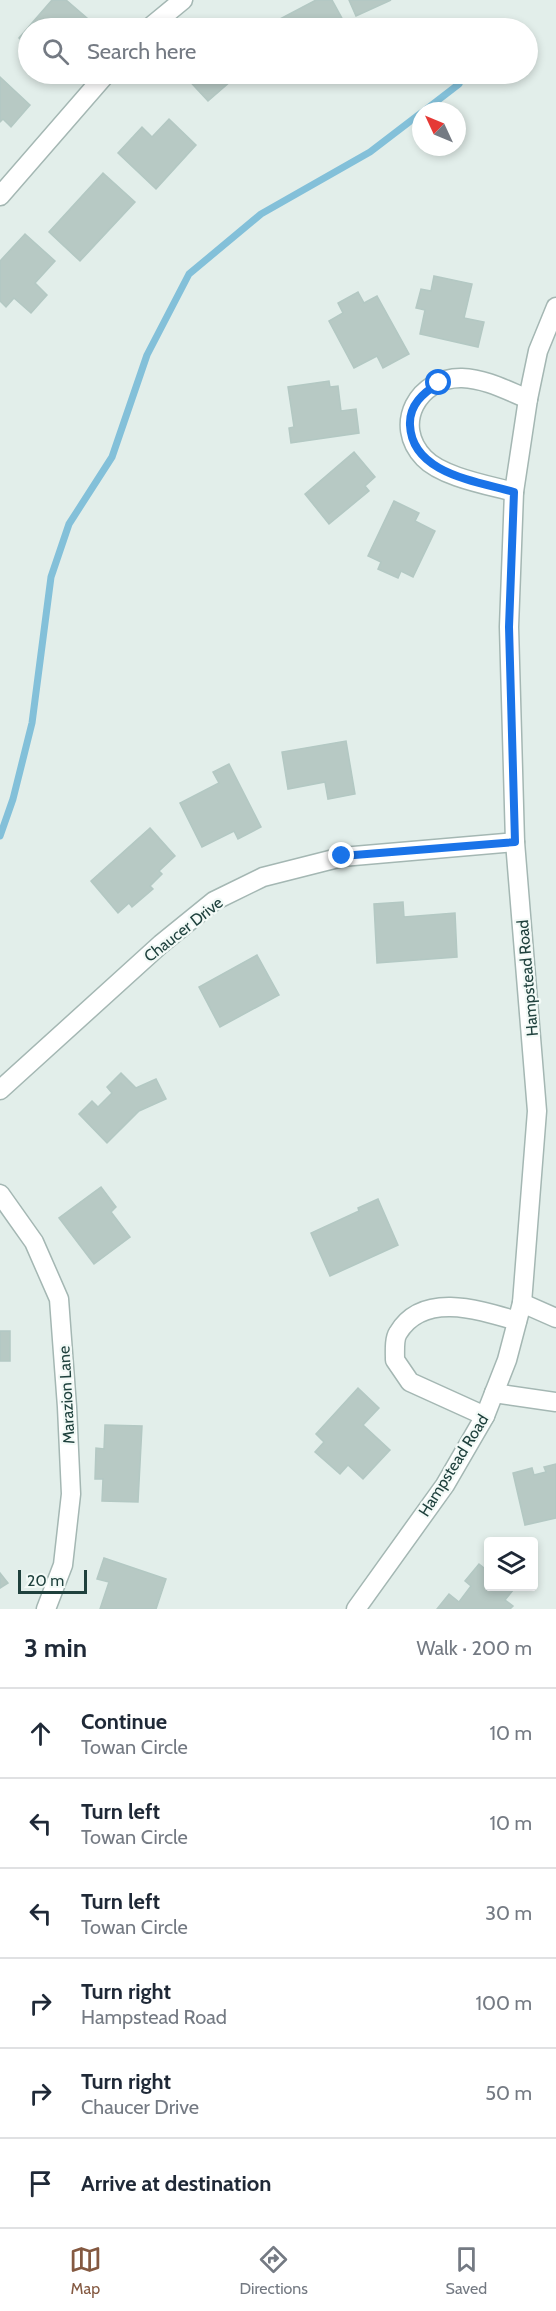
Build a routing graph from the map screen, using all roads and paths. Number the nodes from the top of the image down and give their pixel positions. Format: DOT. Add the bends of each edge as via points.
graph roads {
  1 [pos="183,0"];
  2 [pos="161,18"];
  3 [pos="97,84"];
  4 [pos="0,196"];
  5 [pos="556,307"];
  6 [pos="528,399"];
  7 [pos="514,492"];
  8 [pos="515,842"];
  9 [pos="0,1090"];
  10 [pos="0,1194"];
  11 [pos="520,1312"];
  12 [pos="556,1318"];
  13 [pos="494,1393"];
  14 [pos="556,1402"];
  15 [pos="485,1416"];
  16 [pos="46,1609"];
  17 [pos="356,1609"];
  1 -- 2 [label="street"];
  3 -- 4 [label="street"];
  5 -- 6 [label="street, Hampstead Road" via="538,351"];
  6 -- 7 [label="street, Hampstead Road"];
  6 -- 7 [label="street" via="489,382 460,378 439,383 422,393 409,414 410,438 424,459 444,472"];
  7 -- 8 [label="street, Hampstead Road" via="509,627"];
  8 -- 9 [label="street, Chaucer Drive" via="342,856 262,877 214,901 161,944"];
  8 -- 11 [label="street, Hampstead Road" via="537,1111"];
  10 -- 16 [label="street, Marazion Lane" via="33,1242 59,1299 71,1494 63,1565"];
  11 -- 12 [label="street"];
  11 -- 13 [label="street, Hampstead Road"];
  11 -- 15 [label="street" via="448,1306 418,1312 397,1334 394,1360 410,1382"];
  13 -- 14 [label="street"];
  13 -- 15 [label="street, Hampstead Road"];
  15 -- 17 [label="street, Hampstead Road" via="444,1485"];
}
